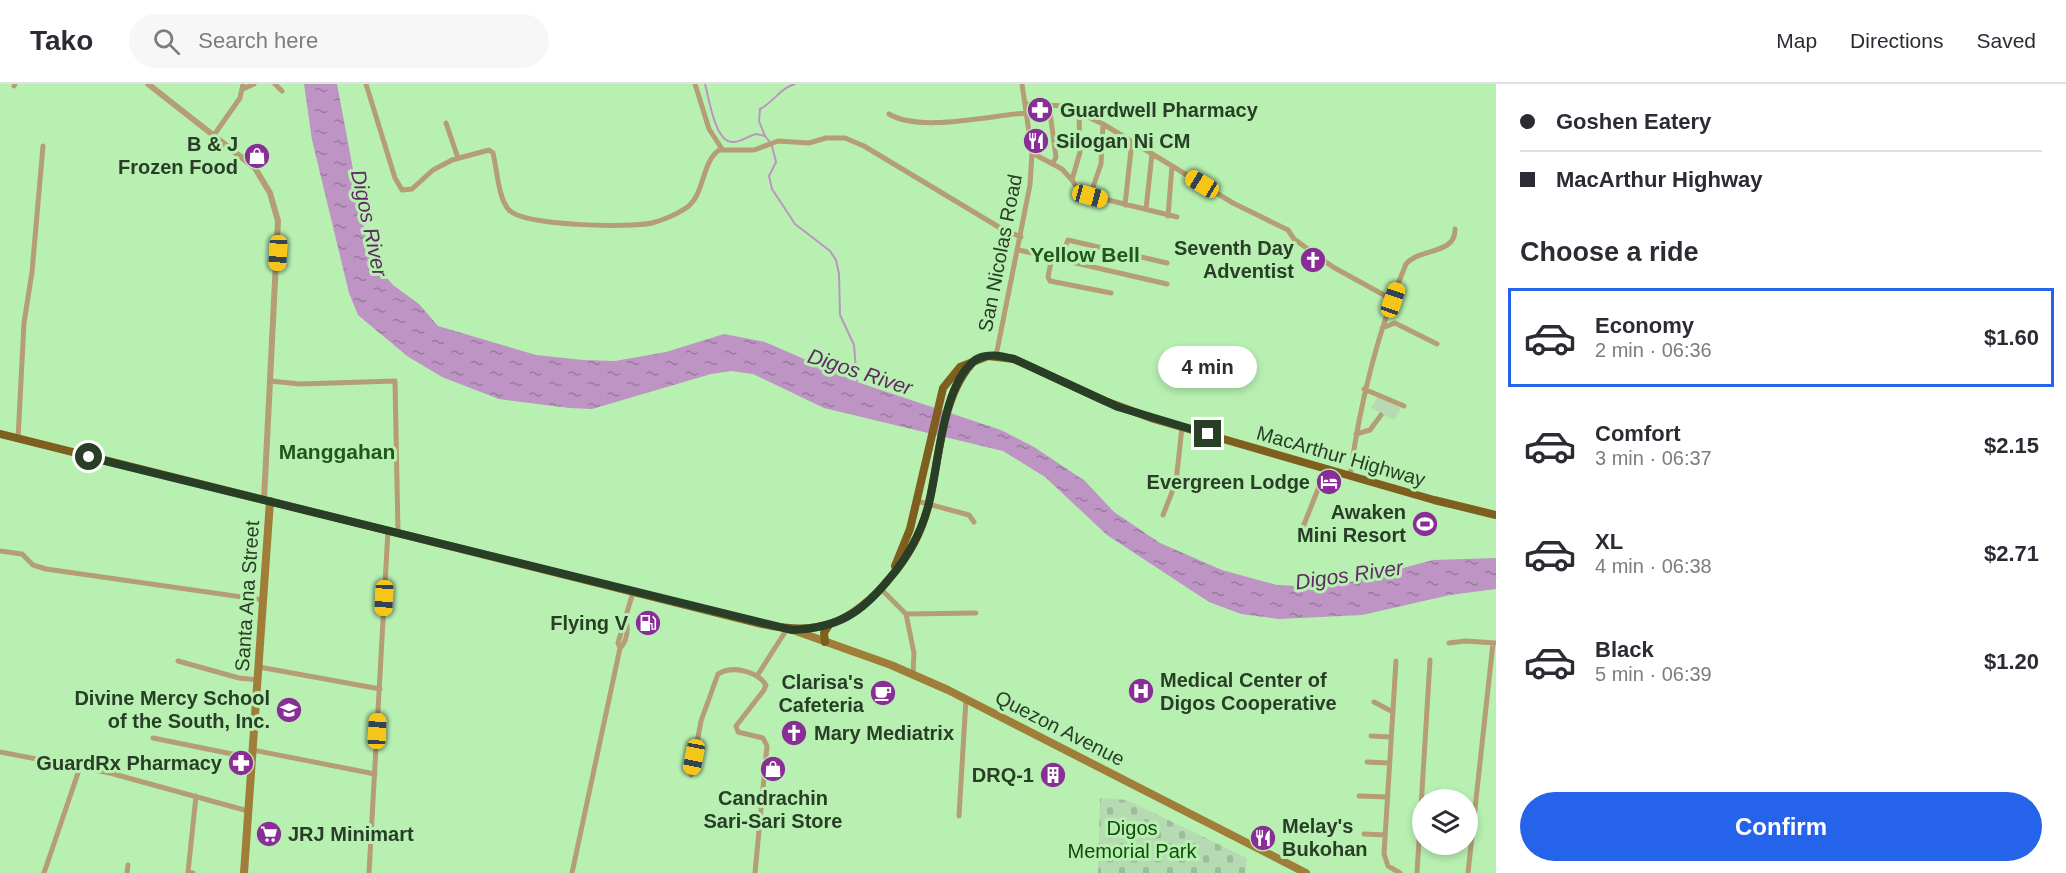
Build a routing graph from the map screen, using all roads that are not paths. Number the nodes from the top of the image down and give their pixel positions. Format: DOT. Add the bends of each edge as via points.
graph roads {
  1 [pos="148,84"];
  2 [pos="237,84"];
  3 [pos="254,84"];
  4 [pos="275,84"];
  5 [pos="366,84"];
  6 [pos="695,84"];
  7 [pos="1022,84"];
  8 [pos="243,87"];
  9 [pos="282,92"];
  10 [pos="1026,104"];
  11 [pos="1048,105"];
  12 [pos="1028,113"];
  13 [pos="1079,113"];
  14 [pos="889,114"];
  15 [pos="446,123"];
  16 [pos="1102,124"];
  17 [pos="214,135"];
  18 [pos="1132,141"];
  19 [pos="43,146"];
  20 [pos="722,149"];
  21 [pos="1032,153"];
  22 [pos="1152,154"];
  23 [pos="458,159"];
  24 [pos="1053,163"];
  25 [pos="1172,166"];
  26 [pos="1072,180"];
  27 [pos="1090,196"];
  28 [pos="1125,205"];
  29 [pos="1146,210"];
  30 [pos="1168,216"];
  31 [pos="1177,217"];
  32 [pos="1455,229"];
  33 [pos="1021,237"];
  34 [pos="1019,250"];
  35 [pos="1052,257"];
  36 [pos="1060,259"];
  37 [pos="1167,262"];
  38 [pos="1167,284"];
  39 [pos="1111,293"];
  40 [pos="1393,300"];
  41 [pos="1382,328"];
  42 [pos="1437,344"];
  43 [pos="996,356"];
  44 [pos="975,360"];
  45 [pos="270,381"];
  46 [pos="1364,389"];
  47 [pos="1404,406"];
  48 [pos="1381,415"];
  49 [pos="1182,427"];
  50 [pos="0,434"];
  51 [pos="1356,434"];
  52 [pos="18,439"];
  53 [pos="1326,469"];
  54 [pos="1350,476"];
  55 [pos="267,500"];
  56 [pos="917,501"];
  57 [pos="929,504"];
  58 [pos="1162,515"];
  59 [pos="1496,515"];
  60 [pos="974,522"];
  61 [pos="388,530"];
  62 [pos="398,532"];
  63 [pos="1299,537"];
  64 [pos="0,551"];
  65 [pos="889,580"];
  66 [pos="882,590"];
  67 [pos="633,591"];
  68 [pos="263,600"];
  69 [pos="976,613"];
  70 [pos="906,614"];
  71 [pos="829,625"];
  72 [pos="789,629"];
  73 [pos="825,642"];
  74 [pos="1449,642"];
  75 [pos="1494,643"];
  76 [pos="1430,660"];
  77 [pos="178,661"];
  78 [pos="1396,661"];
  79 [pos="259,667"];
  80 [pos="913,674"];
  81 [pos="757,676"];
  82 [pos="258,680"];
  83 [pos="380,689"];
  84 [pos="966,699"];
  85 [pos="1374,702"];
  86 [pos="1393,712"];
  87 [pos="1371,736"];
  88 [pos="1391,737"];
  89 [pos="153,738"];
  90 [pos="0,753"];
  91 [pos="253,754"];
  92 [pos="1367,762"];
  93 [pos="1389,763"];
  94 [pos="80,767"];
  95 [pos="375,774"];
  96 [pos="691,775"];
  97 [pos="196,796"];
  98 [pos="1359,796"];
  99 [pos="1388,796"];
  100 [pos="248,811"];
  101 [pos="959,816"];
  102 [pos="1364,834"];
  103 [pos="1385,835"];
  104 [pos="128,865"];
  105 [pos="44,873"];
  106 [pos="127,873"];
  107 [pos="193,873"];
  108 [pos="244,873"];
  109 [pos="369,873"];
  110 [pos="572,873"];
  111 [pos="755,873"];
  112 [pos="1306,873"];
  113 [pos="1400,873"];
  114 [pos="1417,873"];
  115 [pos="1468,873"];
  1 -- 17 [label="street"];
  2 -- 8 [label="street"];
  3 -- 8 [label="street"];
  4 -- 9 [label="street"];
  5 -- 23 [label="street" via="402,190 412,189 433,170"];
  6 -- 20 [label="street" via="709,129"];
  7 -- 10 [label="street, San Nicolas Road"];
  8 -- 17 [label="street" via="240,98"];
  10 -- 11 [label="street"];
  10 -- 12 [label="street, San Nicolas Road"];
  11 -- 13 [label="street" via="1064,106"];
  11 -- 24 [label="street" via="1056,157"];
  12 -- 14 [label="street" via="968,121 918,122"];
  12 -- 21 [label="street, San Nicolas Road"];
  13 -- 16 [label="street"];
  13 -- 26 [label="street" via="1080,152"];
  15 -- 23 [label="street"];
  16 -- 18 [label="street"];
  16 -- 27 [label="street" via="1101,164"];
  17 -- 45 [label="street" via="255,168 270,193 278,221"];
  18 -- 22 [label="street"];
  18 -- 28 [label="street"];
  19 -- 52 [label="street" via="24,323"];
  20 -- 23 [label="street" via="713,154 697,195 687,208 641,224 558,223 515,215 504,200 491,150"];
  20 -- 33 [label="street" via="754,150 778,141 809,143 845,138"];
  21 -- 24 [label="street"];
  21 -- 33 [label="street, San Nicolas Road"];
  22 -- 25 [label="street"];
  22 -- 29 [label="street"];
  24 -- 26 [label="street"];
  25 -- 30 [label="street"];
  25 -- 40 [label="street" via="1288,230 1294,239 1334,267"];
  26 -- 27 [label="street" via="1080,193"];
  27 -- 28 [label="street"];
  28 -- 29 [label="street"];
  29 -- 30 [label="street"];
  30 -- 31 [label="street"];
  32 -- 40 [label="street" via="1448,245 1410,259"];
  33 -- 34 [label="street, San Nicolas Road"];
  34 -- 35 [label="street"];
  34 -- 43 [label="street, San Nicolas Road"];
  35 -- 36 [label="street"];
  35 -- 39 [label="street" via="1050,281"];
  36 -- 37 [label="street" via="1068,240"];
  36 -- 38 [label="street"];
  40 -- 41 [label="street"];
  41 -- 42 [label="street" via="1395,323"];
  41 -- 46 [label="street"];
  43 -- 44 [label="highway, MacArthur Highway"];
  43 -- 49 [label="highway, MacArthur Highway" via="1024,363 1118,407"];
  44 -- 56 [label="highway, MacArthur Highway" via="960,367 943,388"];
  44 -- 57 [label="highway, MacArthur Highway" via="960,379 950,407"];
  45 -- 55 [label="street"];
  45 -- 62 [label="street" via="395,381"];
  46 -- 47 [label="street"];
  46 -- 51 [label="street"];
  48 -- 51 [label="street" via="1370,430"];
  49 -- 53 [label="highway, MacArthur Highway"];
  49 -- 58 [label="street" via="1176,482"];
  50 -- 52 [label="highway"];
  51 -- 54 [label="street"];
  52 -- 55 [label="highway"];
  53 -- 54 [label="highway, MacArthur Highway"];
  53 -- 63 [label="street"];
  54 -- 59 [label="highway, MacArthur Highway"];
  55 -- 61 [label="highway"];
  55 -- 68 [label="main road, Santa Ana Street"];
  56 -- 57 [label="street"];
  56 -- 65 [label="highway, MacArthur Highway" via="905,544"];
  57 -- 60 [label="street" via="969,515"];
  57 -- 65 [label="highway, MacArthur Highway" via="913,547"];
  61 -- 62 [label="highway"];
  61 -- 83 [label="street"];
  62 -- 67 [label="highway"];
  64 -- 68 [label="street" via="22,554 33,565 87,577"];
  65 -- 66 [label="highway, MacArthur Highway"];
  66 -- 70 [label="street"];
  66 -- 71 [label="highway, MacArthur Highway" via="858,611"];
  67 -- 72 [label="highway"];
  67 -- 110 [label="street"];
  68 -- 79 [label="main road, Santa Ana Street"];
  69 -- 70 [label="street"];
  70 -- 80 [label="street" via="914,653"];
  71 -- 72 [label="highway, MacArthur Highway"];
  71 -- 73 [label="highway" via="824,631"];
  72 -- 73 [label="main road, Quezon Avenue"];
  72 -- 81 [label="street"];
  73 -- 80 [label="main road, Quezon Avenue"];
  74 -- 75 [label="street"];
  75 -- 115 [label="street"];
  76 -- 114 [label="street"];
  77 -- 82 [label="street"];
  78 -- 86 [label="street"];
  79 -- 82 [label="main road, Santa Ana Street"];
  79 -- 83 [label="street"];
  80 -- 84 [label="main road, Quezon Avenue"];
  81 -- 96 [label="street" via="731,669 718,674 701,721"];
  81 -- 111 [label="street" via="766,687 736,726 738,732 763,738 767,746"];
  82 -- 91 [label="main road, Santa Ana Street"];
  83 -- 95 [label="street"];
  84 -- 101 [label="street"];
  84 -- 112 [label="main road, Quezon Avenue"];
  85 -- 86 [label="street"];
  86 -- 88 [label="street"];
  87 -- 88 [label="street"];
  88 -- 93 [label="street"];
  89 -- 91 [label="street"];
  90 -- 94 [label="street"];
  91 -- 95 [label="street"];
  91 -- 100 [label="main road, Santa Ana Street"];
  92 -- 93 [label="street"];
  93 -- 99 [label="street"];
  94 -- 97 [label="street"];
  94 -- 105 [label="street"];
  95 -- 109 [label="street"];
  97 -- 100 [label="street"];
  97 -- 107 [label="street" via="188,872"];
  98 -- 99 [label="street"];
  99 -- 103 [label="street"];
  100 -- 108 [label="main road, Santa Ana Street"];
  102 -- 103 [label="street"];
  103 -- 113 [label="street" via="1385,862"];
  104 -- 106 [label="street"];
}
